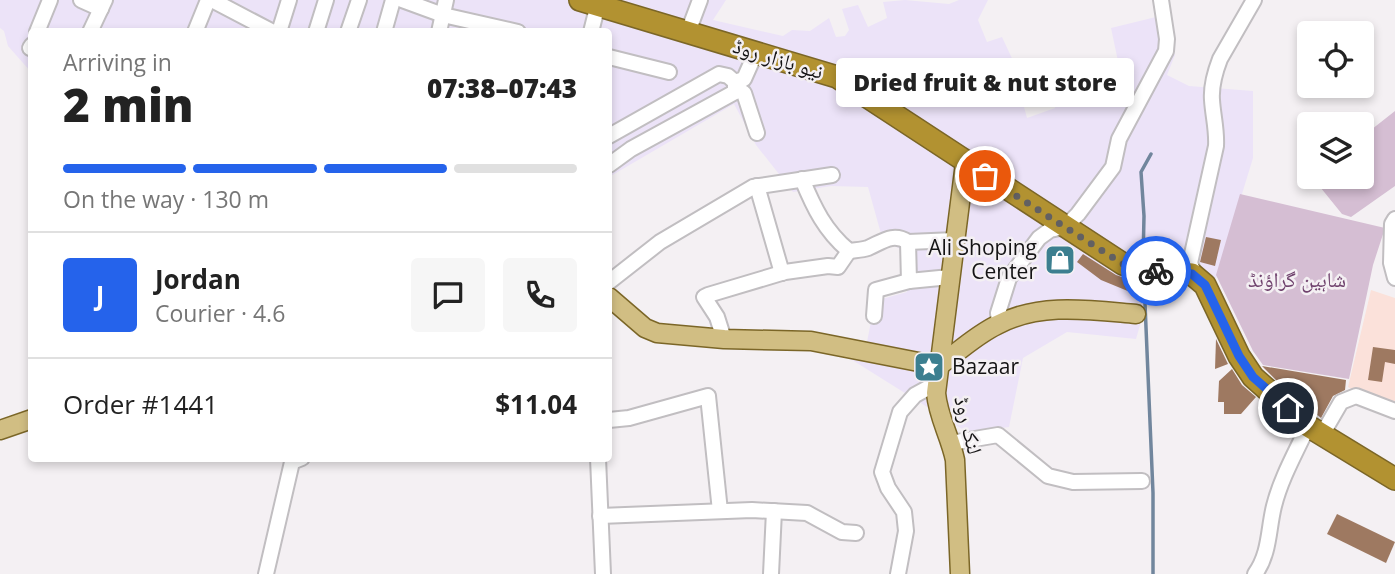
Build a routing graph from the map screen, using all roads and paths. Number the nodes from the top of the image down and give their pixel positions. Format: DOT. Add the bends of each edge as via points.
graph roads {
  1 [pos="50,0"];
  2 [pos="81,0"];
  3 [pos="210,0"];
  4 [pos="289,0"];
  5 [pos="326,0"];
  6 [pos="359,0"];
  7 [pos="393,0"];
  8 [pos="402,0"];
  9 [pos="700,0"];
  10 [pos="1161,0"];
  11 [pos="593,2"];
  12 [pos="1249,3"];
  13 [pos="103,4"];
  14 [pos="237,6"];
  15 [pos="444,7"];
  16 [pos="39,28"];
  17 [pos="92,28"];
  18 [pos="197,28"];
  19 [pos="267,28"];
  20 [pos="280,28"];
  21 [pos="317,28"];
  22 [pos="349,28"];
  23 [pos="385,28"];
  24 [pos="440,28"];
  25 [pos="491,28"];
  26 [pos="590,28"];
  27 [pos="688,32"];
  28 [pos="756,52"];
  29 [pos="612,58"];
  30 [pos="669,72"];
  31 [pos="735,87"];
  32 [pos="612,134"];
  33 [pos="757,134"];
  34 [pos="612,163"];
  35 [pos="965,163"];
  36 [pos="832,175"];
  37 [pos="802,179"];
  38 [pos="757,186"];
  39 [pos="1395,219"];
  40 [pos="1065,227"];
  41 [pos="955,240"];
  42 [pos="908,242"];
  43 [pos="849,251"];
  44 [pos="782,273"];
  45 [pos="950,277"];
  46 [pos="1395,278"];
  47 [pos="612,280"];
  48 [pos="1197,280"];
  49 [pos="909,281"];
  50 [pos="612,300"];
  51 [pos="1136,314"];
  52 [pos="874,316"];
  53 [pos="999,323"];
  54 [pos="724,339"];
  55 [pos="938,374"];
  56 [pos="1395,411"];
  57 [pos="28,420"];
  58 [pos="612,420"];
  59 [pos="0,430"];
  60 [pos="1315,430"];
  61 [pos="951,443"];
  62 [pos="292,462"];
  63 [pos="598,462"];
  64 [pos="1395,479"];
  65 [pos="1142,481"];
  66 [pos="720,511"];
  67 [pos="774,511"];
  68 [pos="600,516"];
  69 [pos="856,533"];
  70 [pos="266,574"];
  71 [pos="603,574"];
  72 [pos="771,574"];
  73 [pos="898,574"];
  74 [pos="960,574"];
  75 [pos="1255,574"];
  1 -- 16 [label="street"];
  2 -- 13 [label="street"];
  3 -- 14 [label="street"];
  3 -- 18 [label="street"];
  4 -- 20 [label="street"];
  5 -- 21 [label="street"];
  6 -- 22 [label="street"];
  7 -- 23 [label="street"];
  8 -- 15 [label="street"];
  9 -- 27 [label="street"];
  10 -- 40 [label="street" via="1167,39 1164,57 1119,139 1113,167"];
  11 -- 26 [label="street"];
  11 -- 27 [label="highway, نیو بازار روڈ"];
  12 -- 48 [label="street" via="1216,70 1212,97 1216,146 1190,263"];
  13 -- 17 [label="street"];
  14 -- 19 [label="street"];
  15 -- 24 [label="street"];
  15 -- 25 [label="street"];
  27 -- 28 [label="highway, نیو بازار روڈ"];
  28 -- 31 [label="street" via="744,79"];
  28 -- 35 [label="highway, نیو بازار روڈ" via="837,77"];
  29 -- 30 [label="street"];
  31 -- 32 [label="street" via="728,76 719,74"];
  31 -- 33 [label="street" via="744,93"];
  31 -- 34 [label="street"];
  35 -- 40 [label="highway, نیو بازار روڈ"];
  35 -- 41 [label="main road, لنک روڈ"];
  36 -- 37 [label="street"];
  37 -- 38 [label="street"];
  37 -- 43 [label="street" via="832,237"];
  38 -- 44 [label="street"];
  38 -- 47 [label="street" via="660,242"];
  39 -- 46 [label="street" via="1391,263"];
  40 -- 48 [label="highway, نیو بازار روڈ" via="1123,264 1192,274"];
  40 -- 53 [label="street" via="1039,238 1009,278"];
  41 -- 42 [label="street"];
  41 -- 45 [label="main road, لنک روڈ"];
  42 -- 43 [label="street" via="889,238"];
  42 -- 49 [label="street"];
  43 -- 44 [label="street" via="838,267"];
  44 -- 54 [label="street" via="704,298"];
  45 -- 49 [label="street"];
  45 -- 55 [label="main road, لنک روڈ"];
  48 -- 60 [label="highway" via="1205,285 1253,377"];
  49 -- 52 [label="street" via="876,290"];
  50 -- 54 [label="main road" via="657,333"];
  51 -- 53 [label="main road" via="1074,308"];
  53 -- 55 [label="main road"];
  54 -- 55 [label="main road" via="811,341"];
  55 -- 61 [label="main road, لنک روڈ" via="937,407"];
  55 -- 73 [label="street" via="900,412 882,472 904,512 906,531"];
  56 -- 60 [label="street" via="1356,396 1341,402"];
  57 -- 59 [label="main road"];
  58 -- 66 [label="street" via="708,396"];
  60 -- 64 [label="highway"];
  60 -- 75 [label="street" via="1282,481 1264,559"];
  61 -- 65 [label="street" via="998,435 1048,476 1073,482"];
  61 -- 74 [label="main road, لنک روڈ"];
  62 -- 70 [label="street"];
  63 -- 68 [label="street"];
  66 -- 67 [label="street"];
  66 -- 68 [label="street"];
  67 -- 69 [label="street" via="807,513 842,532"];
  67 -- 72 [label="street"];
  68 -- 71 [label="street"];
}
